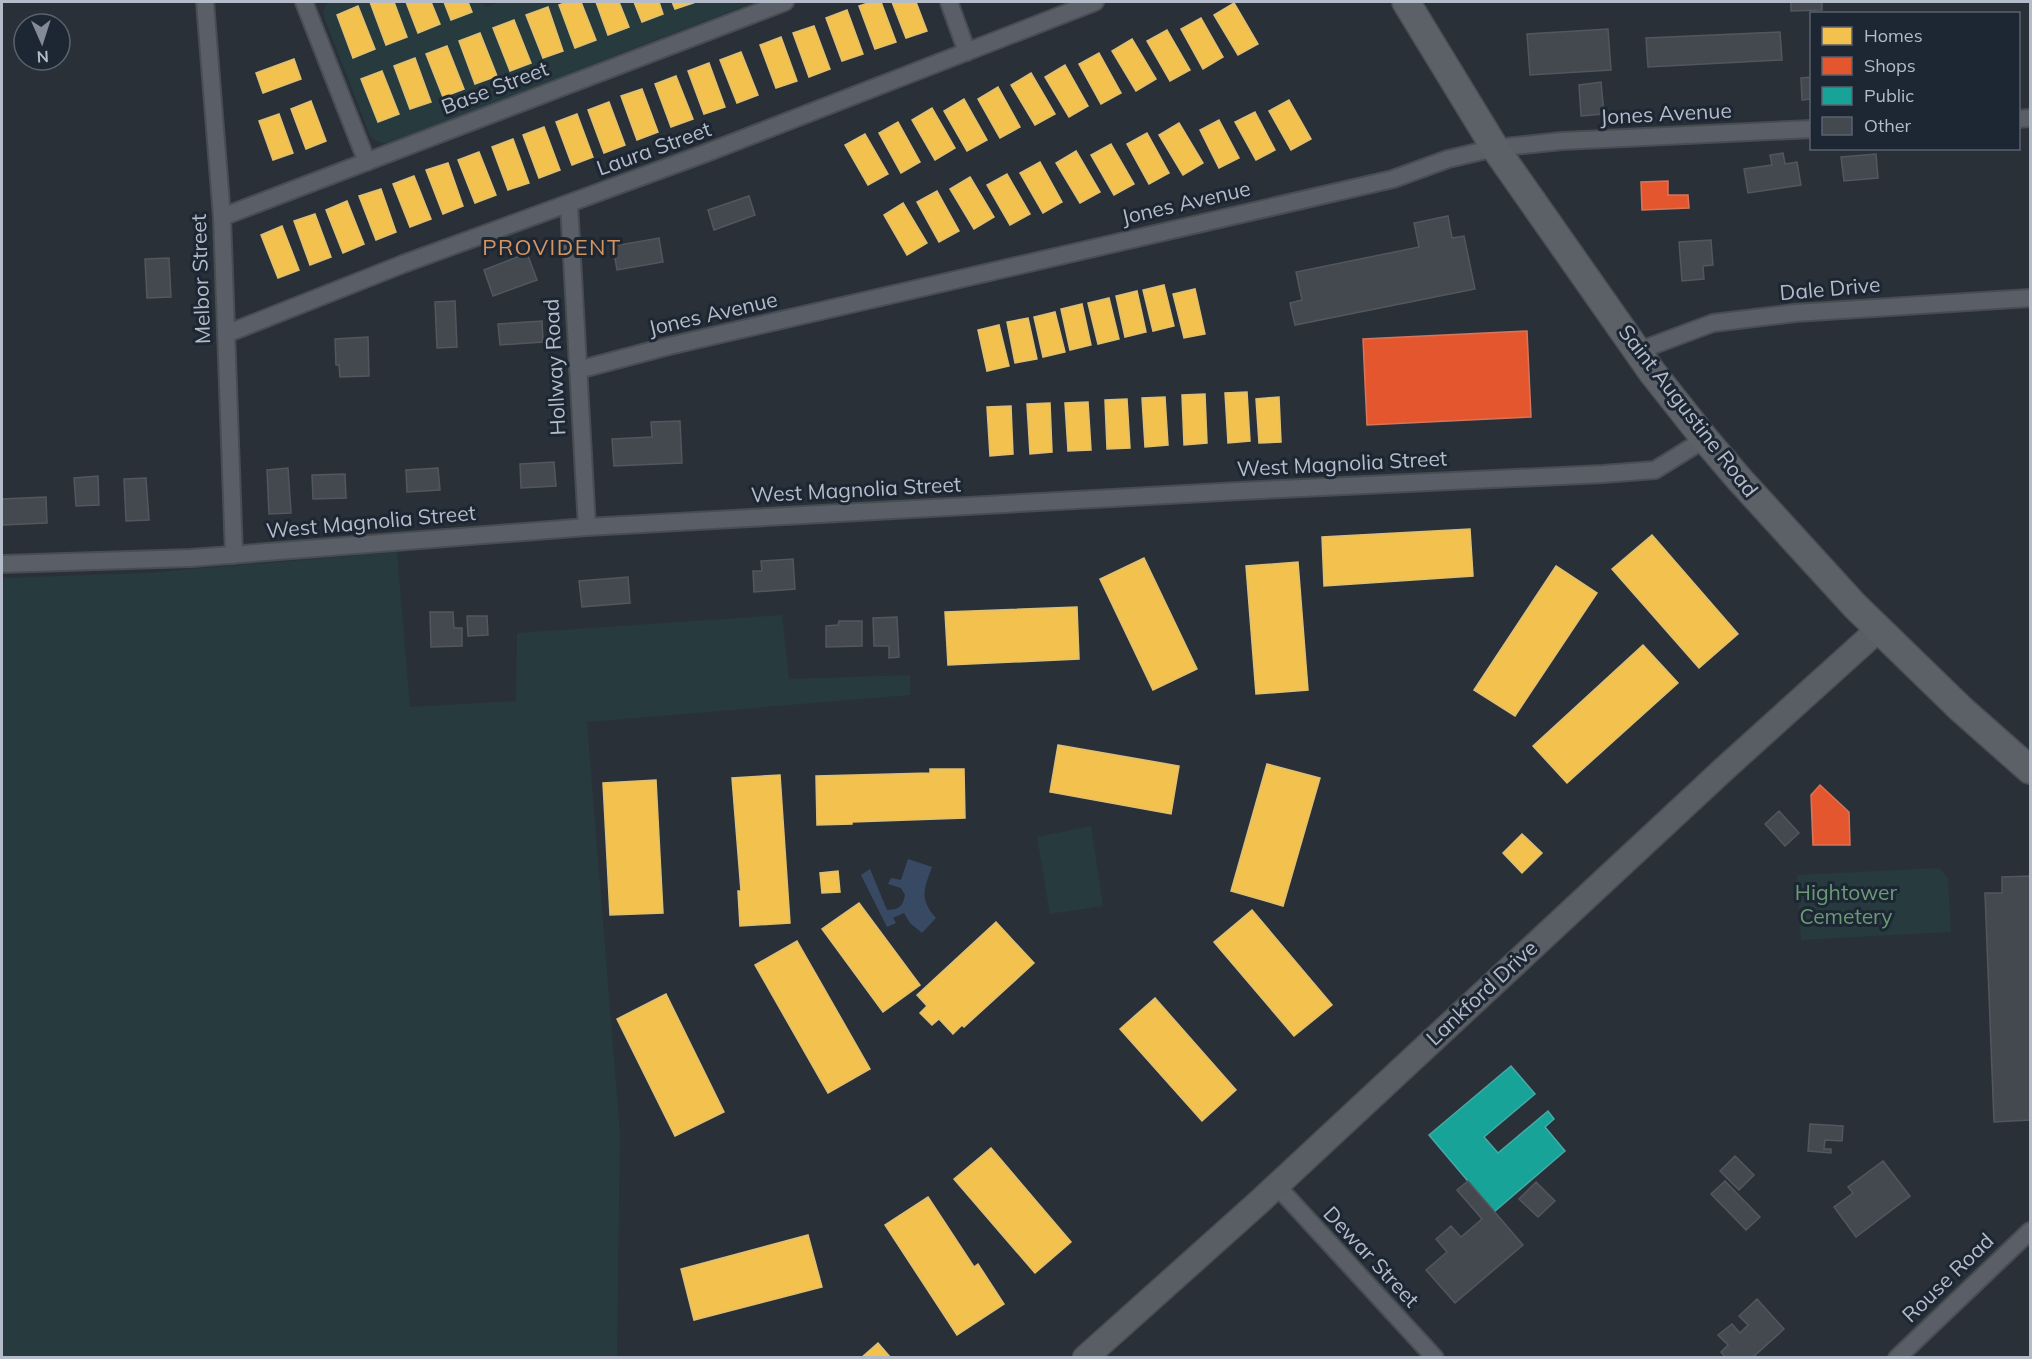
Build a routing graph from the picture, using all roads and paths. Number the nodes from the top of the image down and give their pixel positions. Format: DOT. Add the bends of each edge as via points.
graph roads {
  1 [pos="205,2"];
  2 [pos="304,2"];
  3 [pos="785,2"];
  4 [pos="949,2"];
  5 [pos="1095,2"];
  6 [pos="1406,2"];
  7 [pos="967,52"];
  8 [pos="1810,129"];
  9 [pos="1495,148"];
  10 [pos="367,162"];
  11 [pos="569,204"];
  12 [pos="222,217"];
  13 [pos="2031,298"];
  14 [pos="226,334"];
  15 [pos="1638,351"];
  16 [pos="578,369"];
  17 [pos="1706,439"];
  18 [pos="587,527"];
  19 [pos="234,555"];
  20 [pos="2,564"];
  21 [pos="1879,628"];
  22 [pos="2031,770"];
  23 [pos="1276,1185"];
  24 [pos="2031,1231"];
  25 [pos="1899,1357"];
  26 [pos="1085,1358"];
  27 [pos="1434,1358"];
  1 -- 12 [label="street, Melbor Street"];
  2 -- 10 [label="street"];
  3 -- 10 [label="street, Base Street"];
  4 -- 7 [label="street"];
  5 -- 7 [label="street, Laura Street"];
  6 -- 9 [label="main road, Saint Augustine Road"];
  7 -- 11 [label="street, Laura Street"];
  8 -- 9 [label="street, Jones Avenue"];
  9 -- 15 [label="main road, Saint Augustine Road"];
  9 -- 16 [label="street, Jones Avenue" via="1448,159 1393,179"];
  10 -- 12 [label="street, Base Street"];
  11 -- 14 [label="street, Laura Street"];
  11 -- 16 [label="street, Hollway Road"];
  12 -- 14 [label="street, Melbor Street"];
  13 -- 15 [label="street, Dale Drive" via="1796,313 1713,323"];
  14 -- 19 [label="street, Melbor Street"];
  15 -- 17 [label="main road, Saint Augustine Road"];
  16 -- 18 [label="street, Hollway Road"];
  17 -- 18 [label="street, West Magnolia Street" via="1655,470"];
  17 -- 21 [label="main road, Saint Augustine Road" via="1803,550"];
  18 -- 19 [label="street, West Magnolia Street"];
  19 -- 20 [label="street, West Magnolia Street"];
  21 -- 22 [label="main road, Saint Augustine Road" via="1961,709"];
  21 -- 23 [label="main road, Lankford Drive"];
  23 -- 26 [label="main road, Lankford Drive"];
  23 -- 27 [label="street, Dewar Street"];
  24 -- 25 [label="street, Rouse Road"];
}
